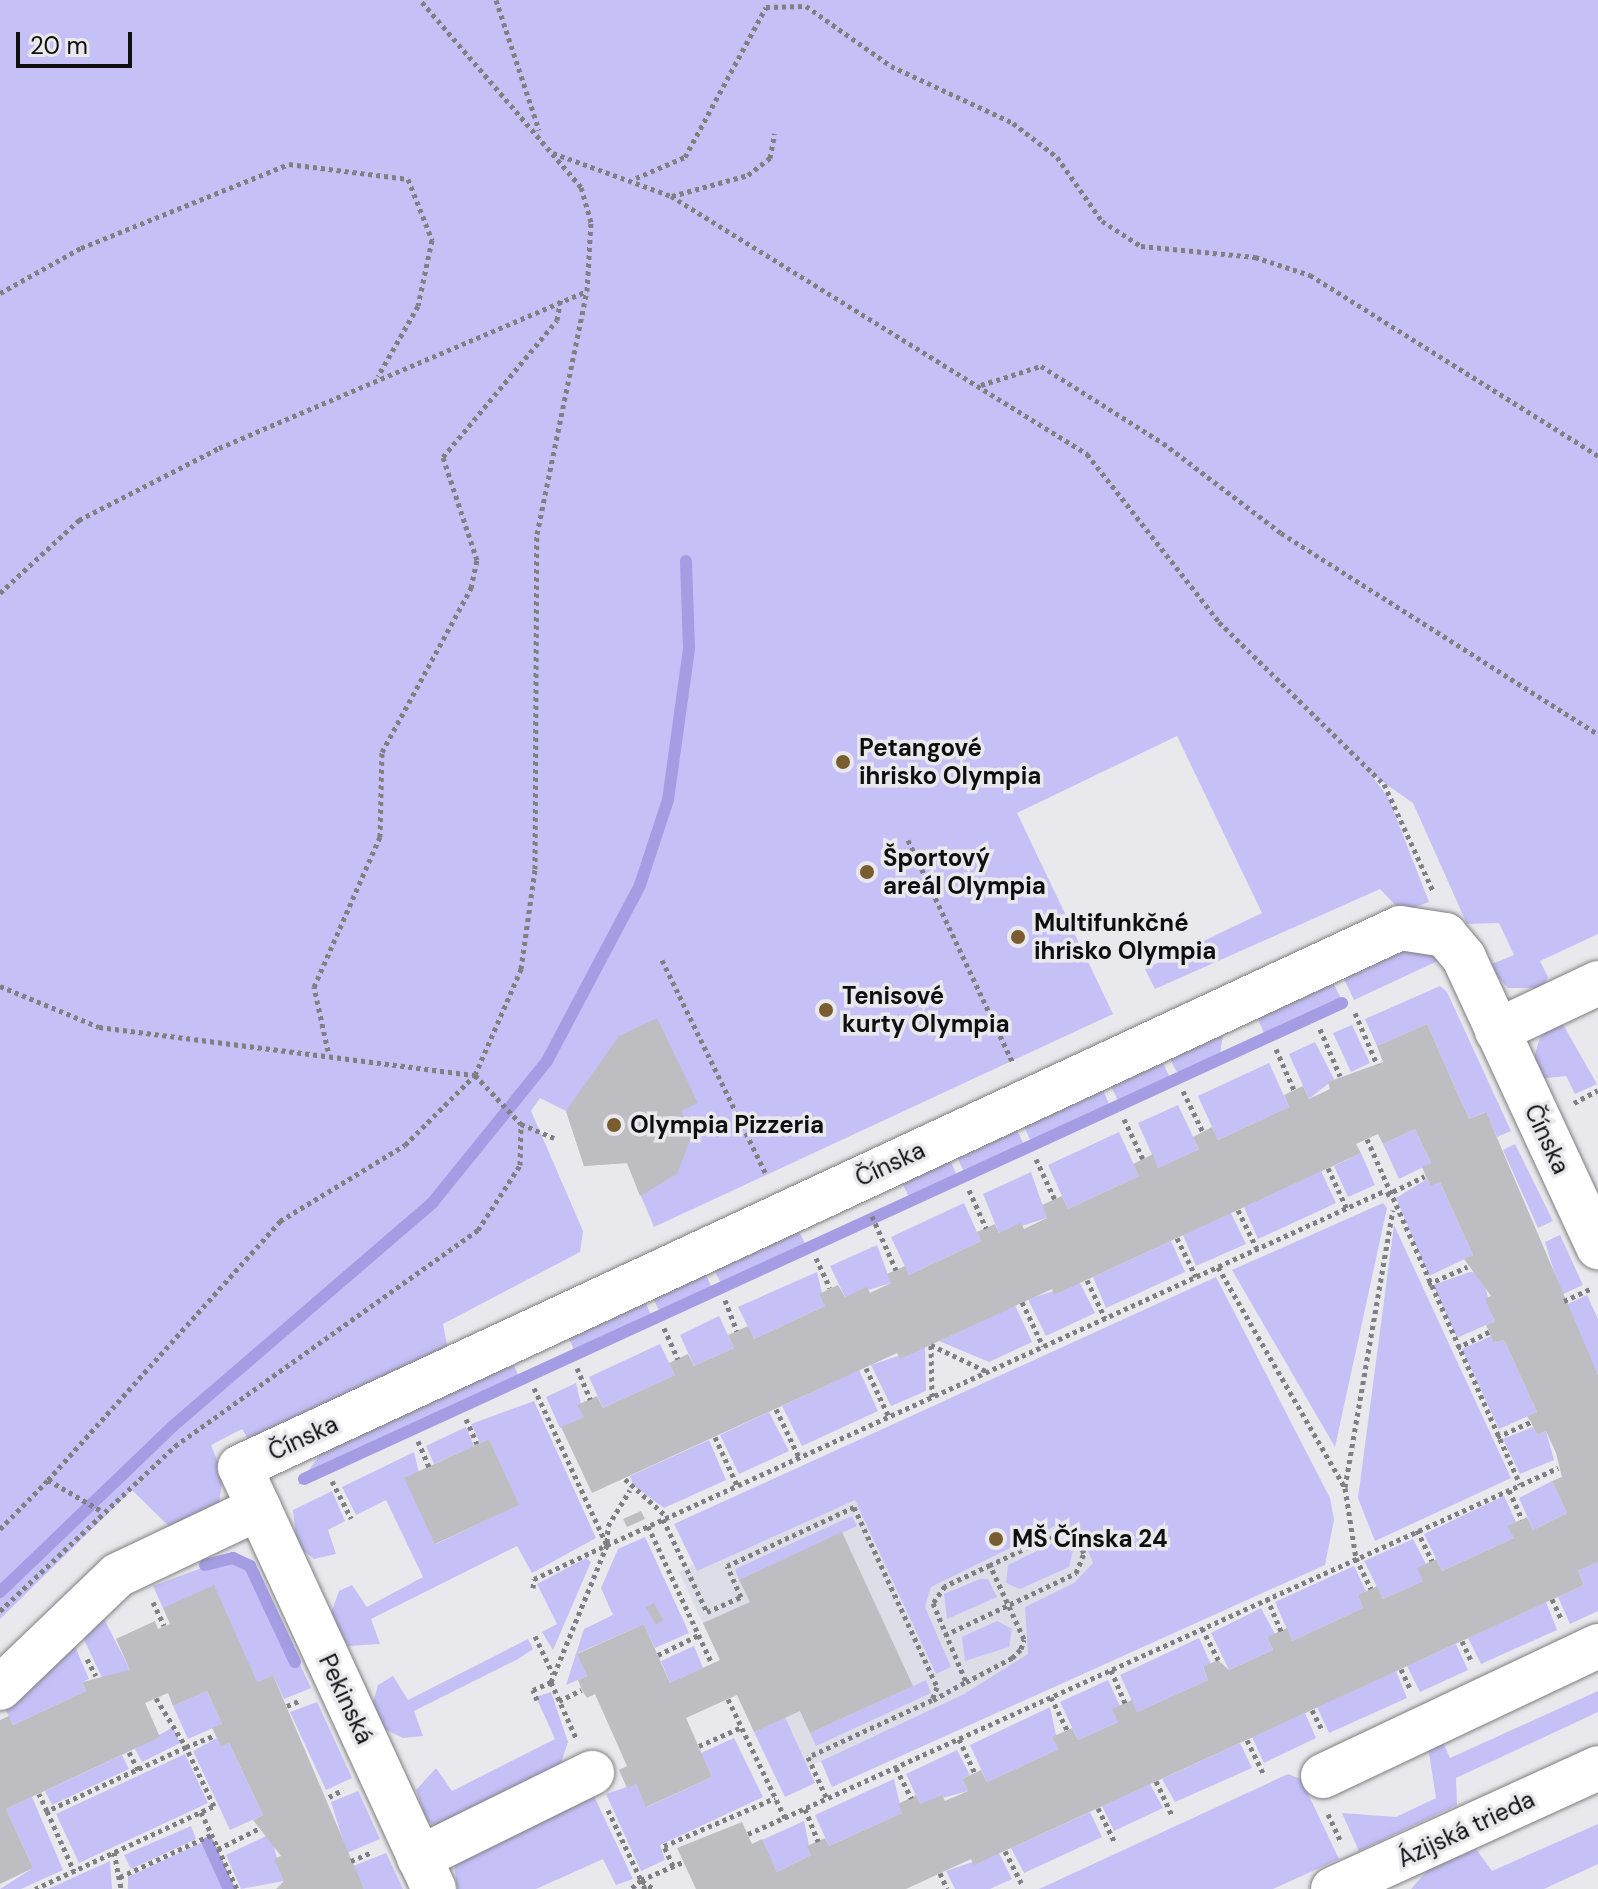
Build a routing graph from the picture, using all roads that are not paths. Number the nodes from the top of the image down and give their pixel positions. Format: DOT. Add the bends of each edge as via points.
graph roads {
  1 [pos="1598,983"];
  2 [pos="1497,1031"];
  3 [pos="1598,1247"];
  4 [pos="240,1467"];
  5 [pos="259,1508"];
  6 [pos="1598,1646"];
  7 [pos="0,1688"];
  8 [pos="1325,1759"];
  9 [pos="1598,1768"];
  10 [pos="592,1773"];
  11 [pos="426,1874"];
  12 [pos="1355,1885"];
  1 -- 2 [label="street"];
  2 -- 3 [label="street, Čínska"];
  2 -- 4 [label="street, Čínska" via="1464,958 1433,930 1383,932"];
  4 -- 5 [label="street, Pekinská"];
  5 -- 7 [label="street" via="118,1575"];
  5 -- 11 [label="street, Pekinská"];
  6 -- 8 [label="street"];
  9 -- 12 [label="street, Ázijská trieda"];
  10 -- 11 [label="street"];
}
